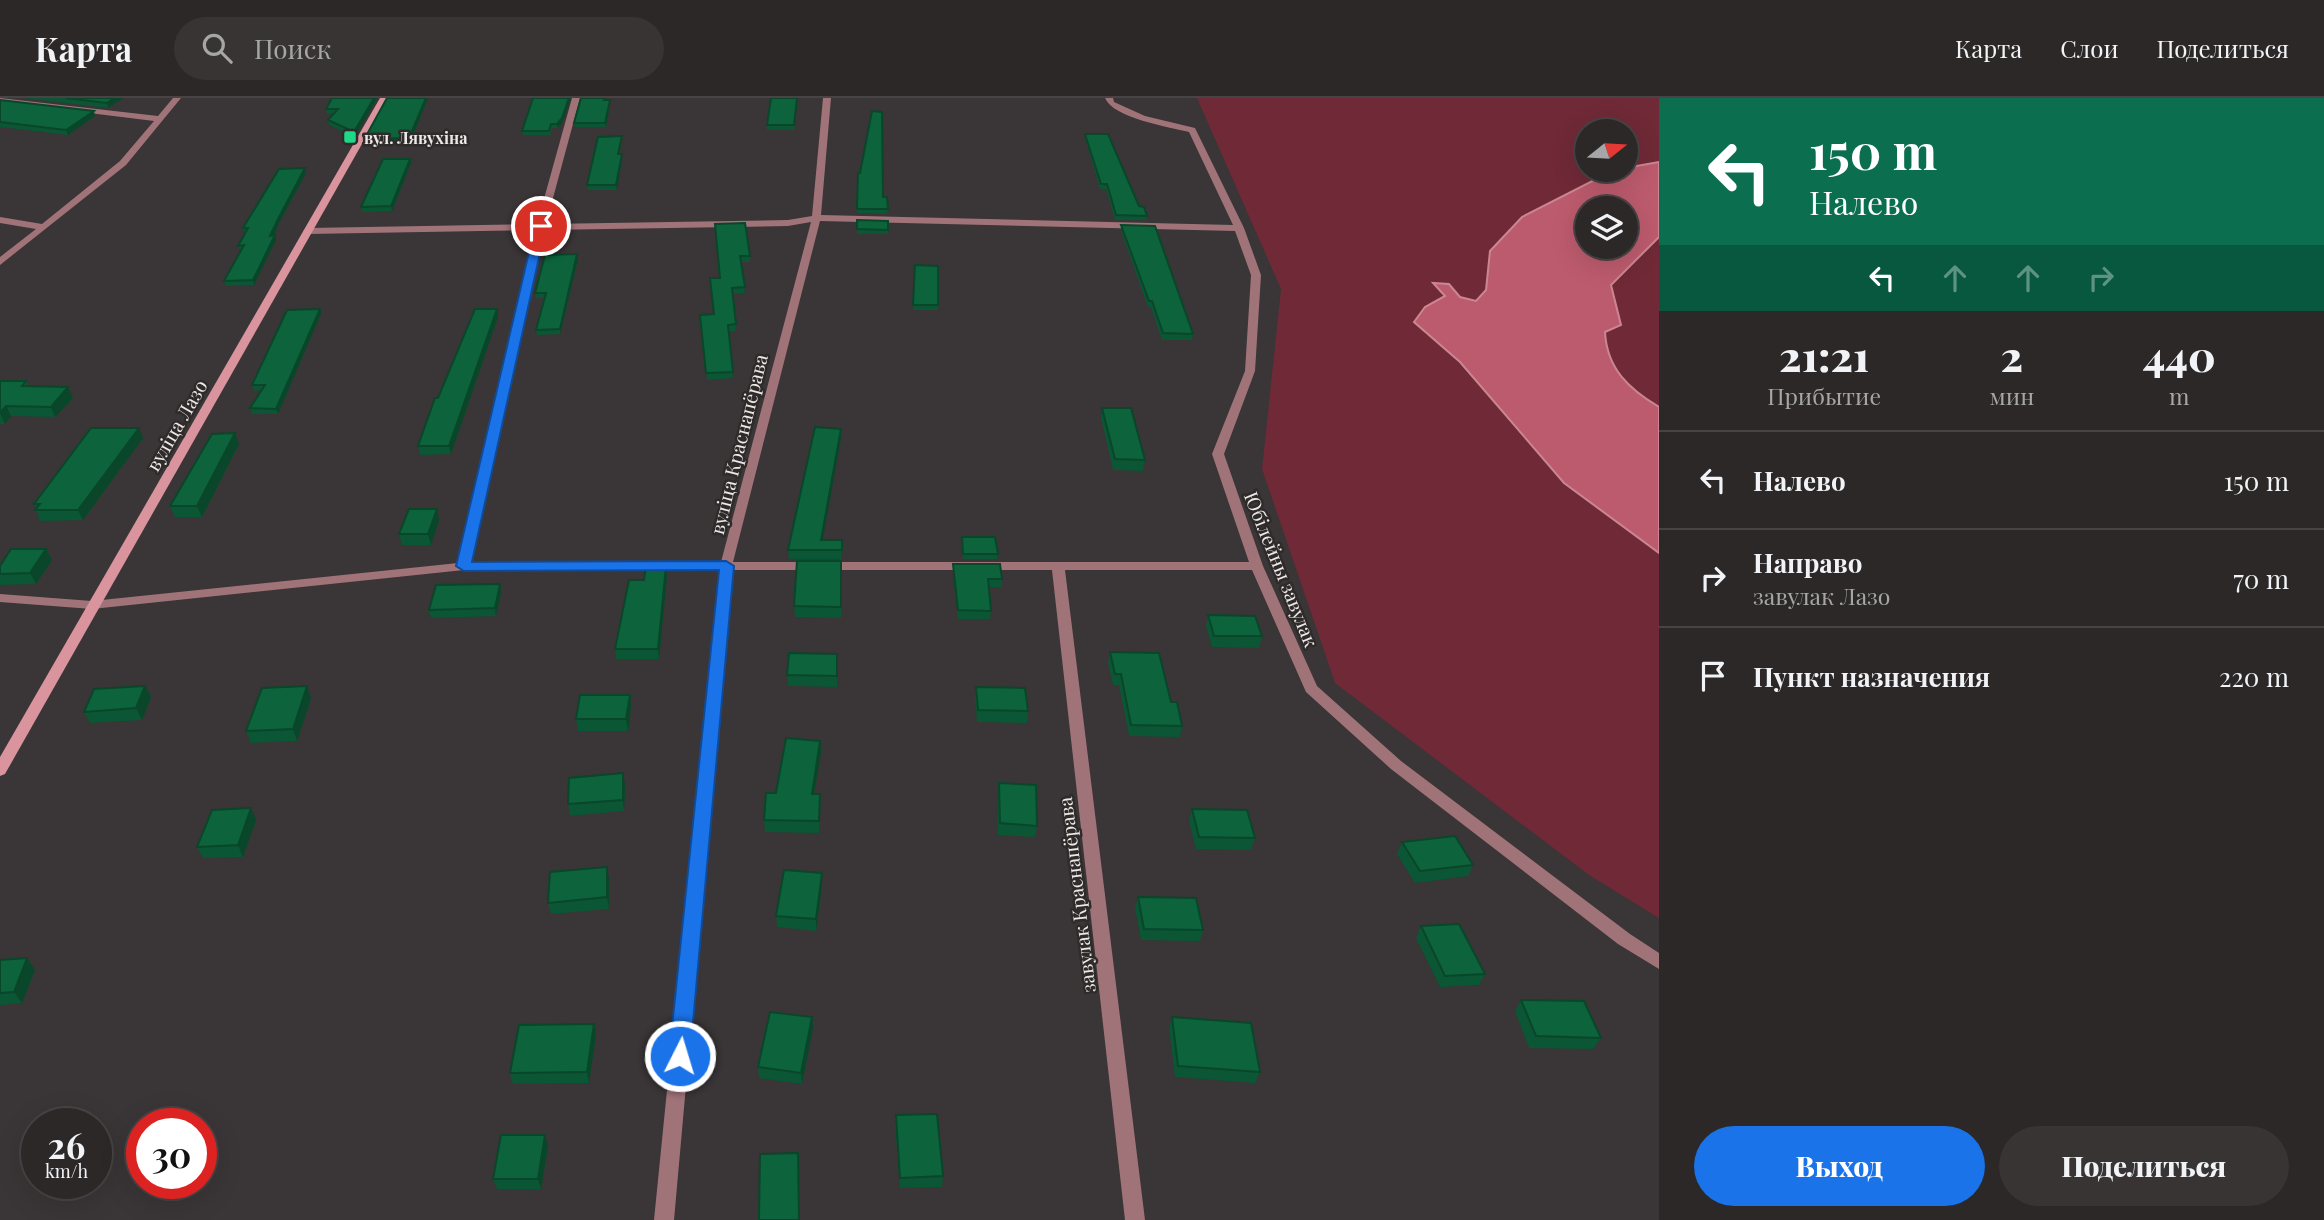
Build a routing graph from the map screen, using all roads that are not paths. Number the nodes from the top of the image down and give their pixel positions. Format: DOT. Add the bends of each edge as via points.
graph roads {
  1 [pos="177,98"];
  2 [pos="384,98"];
  3 [pos="576,98"];
  4 [pos="827,98"];
  5 [pos="1109,98"];
  6 [pos="0,100"];
  7 [pos="160,119"];
  8 [pos="816,218"];
  9 [pos="0,220"];
  10 [pos="541,226"];
  11 [pos="43,227"];
  12 [pos="1238,228"];
  13 [pos="308,231"];
  14 [pos="0,262"];
  15 [pos="464,566"];
  16 [pos="726,566"];
  17 [pos="1059,566"];
  18 [pos="1257,566"];
  19 [pos="0,598"];
  20 [pos="92,605"];
  21 [pos="0,770"];
  22 [pos="1659,962"];
  23 [pos="664,1220"];
  24 [pos="1135,1220"];
  1 -- 7 [label="street"];
  2 -- 13 [label="main road, вуліца Лазо"];
  3 -- 10 [label="street"];
  4 -- 8 [label="street, вуліца Краснапёрава"];
  5 -- 12 [label="street, Юбілейны завулак" via="1142,118 1192,130"];
  6 -- 7 [label="street"];
  7 -- 11 [label="street" via="123,163"];
  8 -- 10 [label="street" via="788,223"];
  8 -- 12 [label="street"];
  8 -- 16 [label="street, вуліца Краснапёрава"];
  9 -- 11 [label="street"];
  10 -- 13 [label="street"];
  10 -- 15 [label="street"];
  11 -- 14 [label="street"];
  12 -- 18 [label="street, Юбілейны завулак" via="1256,275 1250,371 1217,454"];
  13 -- 20 [label="main road, вуліца Лазо"];
  15 -- 16 [label="street"];
  15 -- 20 [label="street"];
  16 -- 17 [label="street"];
  16 -- 23 [label="street, вуліца Краснапёрава"];
  17 -- 18 [label="street"];
  17 -- 24 [label="street, завулак Краснапёрава"];
  18 -- 22 [label="street, Юбілейны завулак" via="1311,688 1396,765"];
  19 -- 20 [label="street"];
  20 -- 21 [label="main road, вуліца Лазо"];
}
